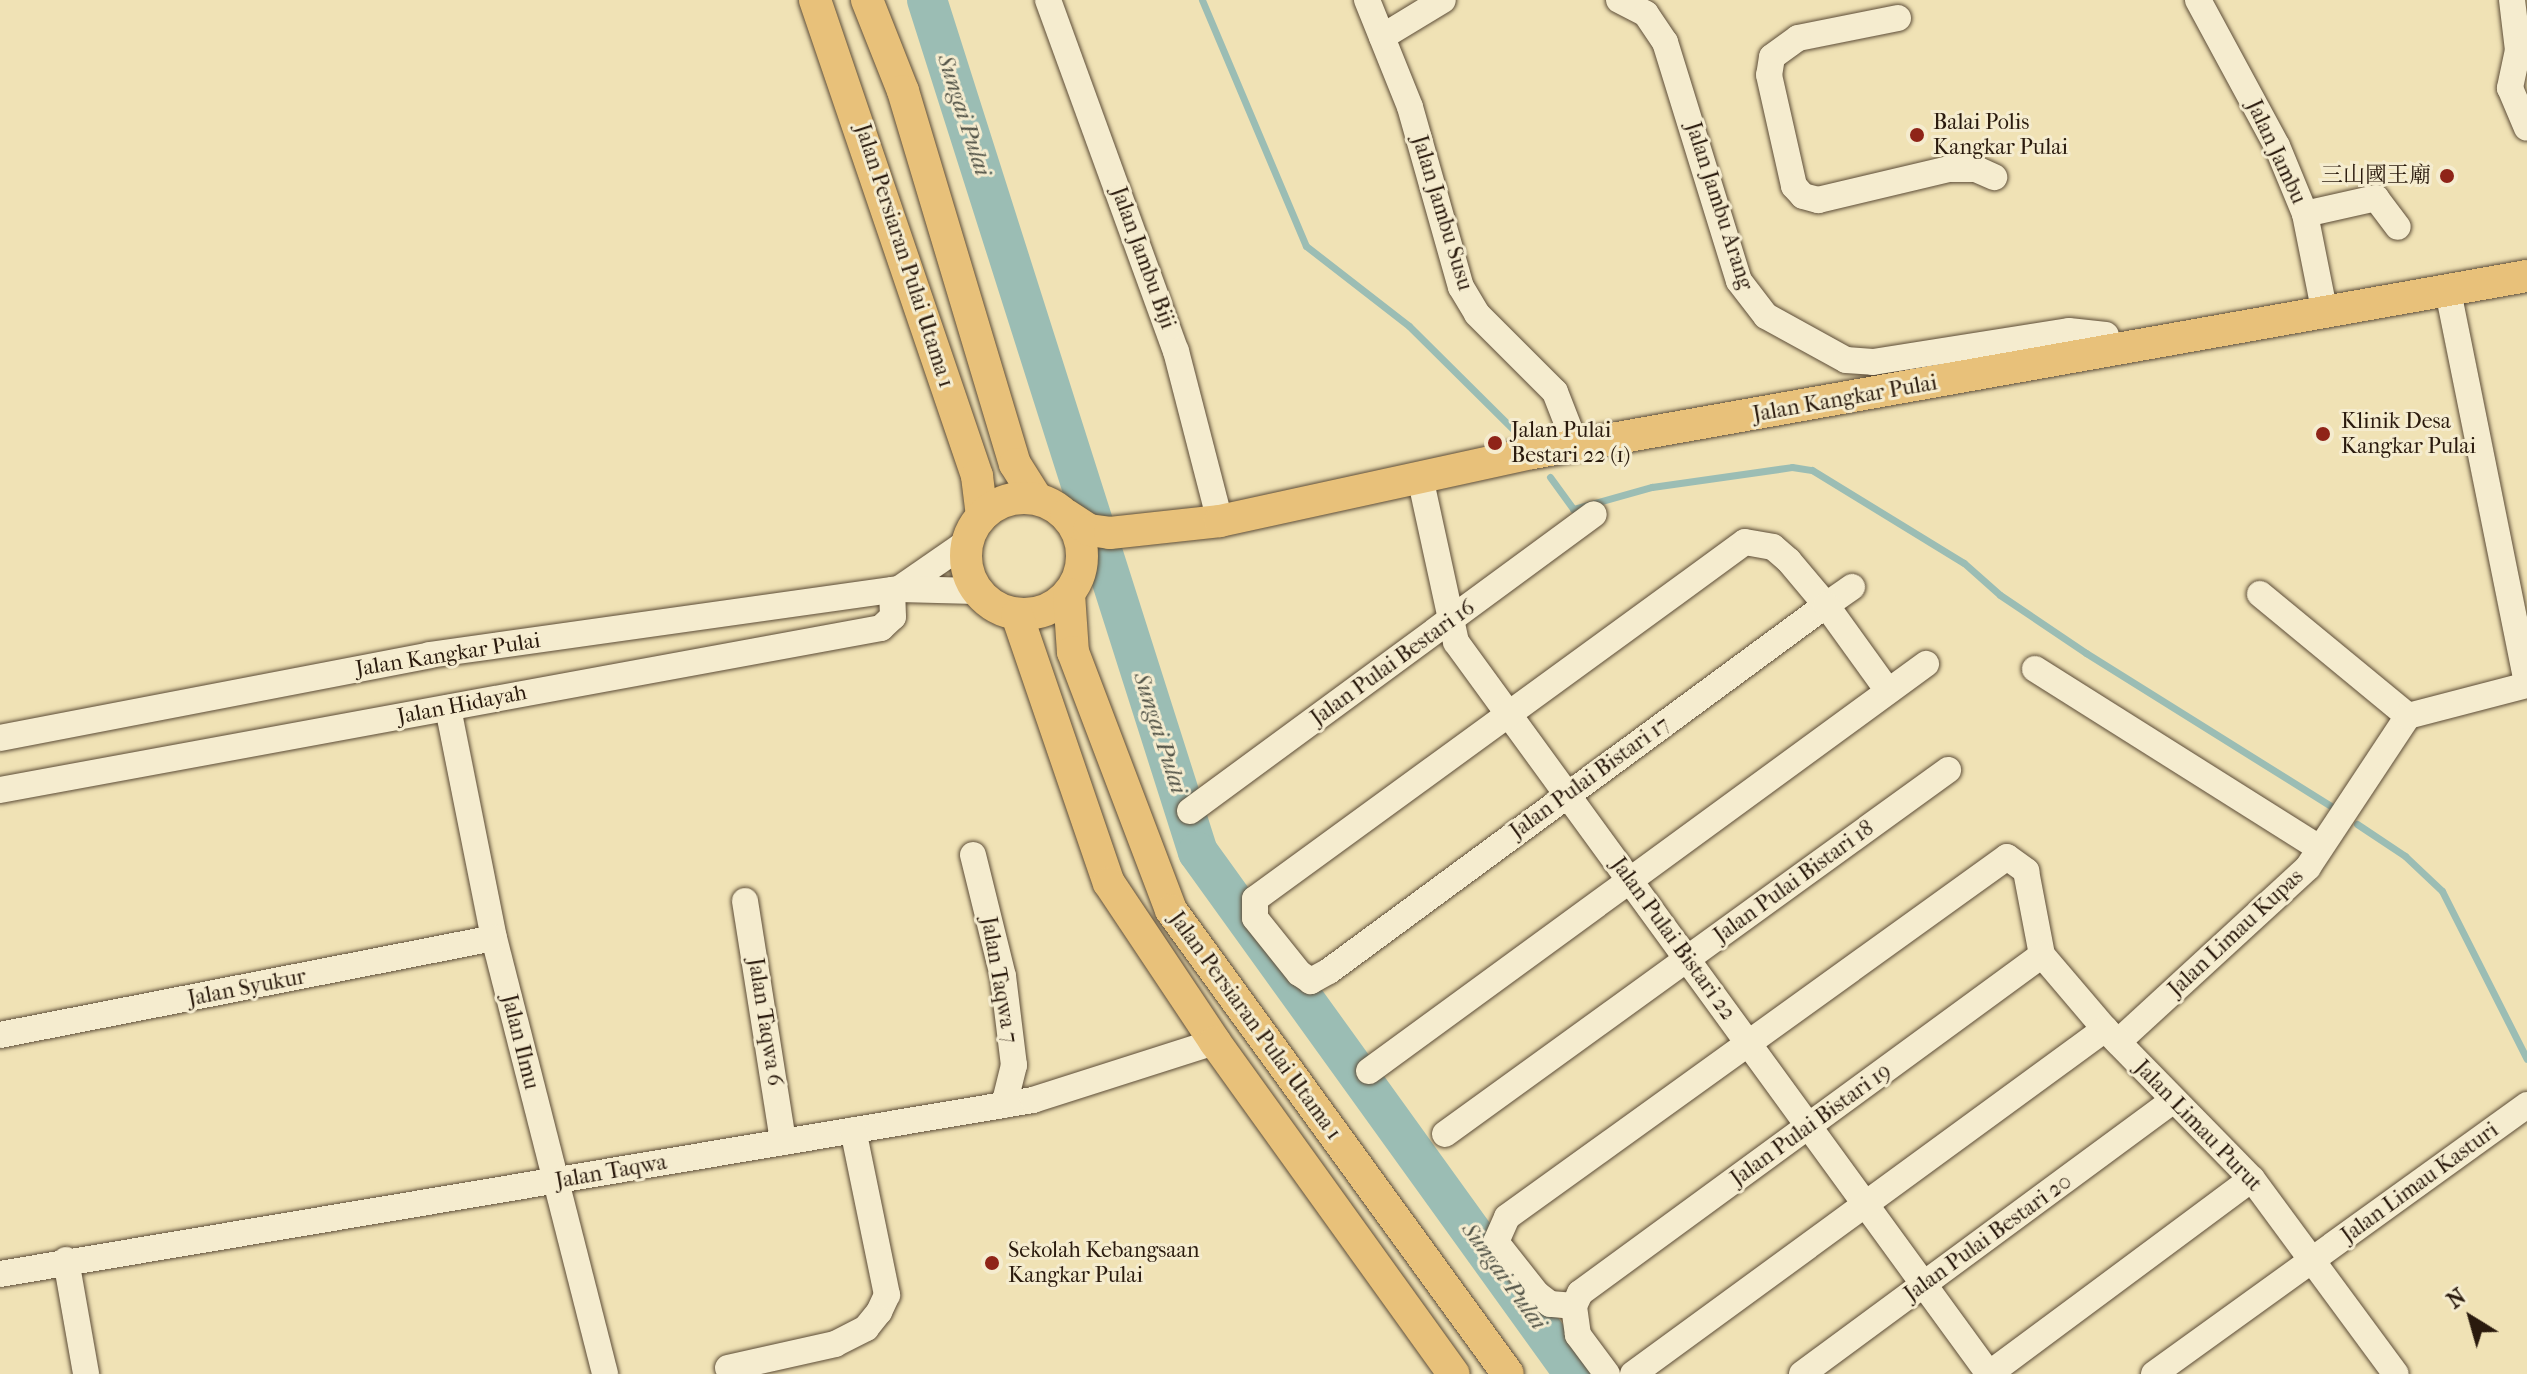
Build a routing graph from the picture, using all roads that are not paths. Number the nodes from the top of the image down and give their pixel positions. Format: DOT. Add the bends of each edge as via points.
graph roads {
  1 [pos="815,0"];
  2 [pos="867,0"];
  3 [pos="1048,0"];
  4 [pos="1367,0"];
  5 [pos="1443,0"];
  6 [pos="1619,0"];
  7 [pos="2198,0"];
  8 [pos="2512,0"];
  9 [pos="1898,18"];
  10 [pos="1382,37"];
  11 [pos="2527,128"];
  12 [pos="1994,177"];
  13 [pos="2305,214"];
  14 [pos="2398,227"];
  15 [pos="2527,276"];
  16 [pos="2448,291"];
  17 [pos="2325,314"];
  18 [pos="2106,335"];
  19 [pos="1576,446"];
  20 [pos="1420,477"];
  21 [pos="1037,499"];
  22 [pos="1594,514"];
  23 [pos="1220,521"];
  24 [pos="974,529"];
  25 [pos="1090,552"];
  26 [pos="1852,587"];
  27 [pos="896,589"];
  28 [pos="976,591"];
  29 [pos="2260,594"];
  30 [pos="1826,605"];
  31 [pos="1017,615"];
  32 [pos="694,620"];
  33 [pos="1451,621"];
  34 [pos="702,658"];
  35 [pos="1926,664"];
  36 [pos="2035,669"];
  37 [pos="2527,684"];
  38 [pos="1888,691"];
  39 [pos="448,708"];
  40 [pos="1509,714"];
  41 [pos="2408,716"];
  42 [pos="0,738"];
  43 [pos="1948,770"];
  44 [pos="0,790"];
  45 [pos="1569,793"];
  46 [pos="1190,811"];
  47 [pos="2319,848"];
  48 [pos="973,855"];
  49 [pos="1629,880"];
  50 [pos="745,901"];
  51 [pos="494,938"];
  52 [pos="2042,955"];
  53 [pos="1687,960"];
  54 [pos="0,1035"];
  55 [pos="2112,1036"];
  56 [pos="1215,1042"];
  57 [pos="1747,1043"];
  58 [pos="1369,1071"];
  59 [pos="2174,1100"];
  60 [pos="1004,1105"];
  61 [pos="2527,1105"];
  62 [pos="1809,1127"];
  63 [pos="853,1130"];
  64 [pos="1445,1134"];
  65 [pos="783,1142"];
  66 [pos="2252,1179"];
  67 [pos="555,1182"];
  68 [pos="1866,1206"];
  69 [pos="66,1260"];
  70 [pos="2312,1260"];
  71 [pos="0,1274"];
  72 [pos="1924,1285"];
  73 [pos="1577,1299"];
  74 [pos="728,1368"];
  75 [pos="86,1374"];
  76 [pos="605,1374"];
  77 [pos="1454,1374"];
  78 [pos="1508,1374"];
  79 [pos="1607,1374"];
  80 [pos="1633,1374"];
  81 [pos="1802,1374"];
  82 [pos="1989,1374"];
  83 [pos="2154,1374"];
  84 [pos="2396,1374"];
  1 -- 24 [label="main road, Jalan Persiaran Pulai Utama 1" via="977,476"];
  2 -- 21 [label="main road, Jalan Persiaran Pulai Utama 1" via="903,91 1015,464"];
  3 -- 23 [label="street, Jalan Jambu Biji" via="1176,351"];
  4 -- 10 [label="street, Jalan Jambu Susu"];
  5 -- 10 [label="street"];
  6 -- 18 [label="street, Jalan Jambu Arang" via="1646,14 1665,42 1739,281 1766,316 1846,360 1873,362 2069,331"];
  7 -- 13 [label="street, Jalan Jambu" via="2277,146"];
  8 -- 11 [label="street" via="2518,50 2510,88"];
  9 -- 12 [label="street" via="1798,38 1772,57 1769,75 1794,186 1803,196 1818,200 1949,169 1976,169"];
  10 -- 19 [label="street, Jalan Jambu Susu" via="1410,107 1461,287 1477,314 1555,392"];
  13 -- 14 [label="street" via="2376,198"];
  13 -- 17 [label="street, Jalan Jambu"];
  15 -- 16 [label="main road, Jalan Kangkar Pulai"];
  16 -- 17 [label="main road, Jalan Kangkar Pulai"];
  16 -- 37 [label="street"];
  17 -- 19 [label="main road, Jalan Kangkar Pulai"];
  19 -- 20 [label="main road, Jalan Kangkar Pulai"];
  20 -- 23 [label="main road, Jalan Kangkar Pulai"];
  20 -- 33 [label="street, Jalan Pulai Bistari 22"];
  21 -- 24 [label="main road" via="1007,500"];
  21 -- 25 [label="main road"];
  22 -- 33 [label="street, Jalan Pulai Bestari 16"];
  23 -- 25 [label="main road, Jalan Kangkar Pulai" via="1165,529"];
  24 -- 27 [label="street, Jalan Kangkar Pulai"];
  24 -- 28 [label="main road" via="967,570"];
  25 -- 31 [label="main road" via="1054,607"];
  25 -- 78 [label="main road, Jalan Persiaran Pulai Utama 1" via="1073,652 1171,910"];
  26 -- 30 [label="street, Jalan Pulai Bistari 17"];
  27 -- 28 [label="street, Jalan Kangkar Pulai"];
  27 -- 32 [label="street, Jalan Kangkar Pulai"];
  27 -- 34 [label="street, Jalan Hidayah" via="893,617 881,628"];
  28 -- 31 [label="main road" via="994,607"];
  29 -- 41 [label="street"];
  30 -- 38 [label="street"];
  30 -- 40 [label="street" via="1773,547 1745,542"];
  30 -- 45 [label="street, Jalan Pulai Bistari 17"];
  31 -- 56 [label="main road, Jalan Persiaran Pulai Utama 1" via="1109,883"];
  32 -- 34 [label="street"];
  32 -- 42 [label="street, Jalan Kangkar Pulai" via="429,655"];
  33 -- 40 [label="street, Jalan Pulai Bistari 22" via="1456,642"];
  33 -- 46 [label="street, Jalan Pulai Bestari 16"];
  34 -- 39 [label="street, Jalan Hidayah"];
  35 -- 38 [label="street"];
  36 -- 47 [label="street"];
  37 -- 41 [label="street"];
  38 -- 49 [label="street"];
  39 -- 44 [label="street, Jalan Hidayah"];
  39 -- 51 [label="street, Jalan Ilmu"];
  40 -- 45 [label="street, Jalan Pulai Bistari 22"];
  40 -- 45 [label="street, Jalan Pulai Bistari 17" via="1255,899 1255,918 1311,981"];
  41 -- 47 [label="street, Jalan Limau Kupas"];
  43 -- 53 [label="street, Jalan Pulai Bistari 18"];
  45 -- 49 [label="street, Jalan Pulai Bistari 22"];
  47 -- 55 [label="street, Jalan Limau Kupas" via="2308,867"];
  48 -- 60 [label="street, Jalan Taqwa 7" via="1003,976 1014,1065"];
  49 -- 53 [label="street, Jalan Pulai Bistari 22"];
  49 -- 58 [label="street"];
  50 -- 65 [label="street, Jalan Taqwa 6"];
  51 -- 54 [label="street, Jalan Syukur"];
  51 -- 67 [label="street, Jalan Ilmu"];
  52 -- 55 [label="street, Jalan Limau Purut"];
  52 -- 57 [label="street, Jalan Limau Purut" via="2026,871 2007,857"];
  52 -- 62 [label="street, Jalan Pulai Bistari 19"];
  53 -- 57 [label="street, Jalan Pulai Bistari 22"];
  53 -- 64 [label="street, Jalan Pulai Bistari 18"];
  55 -- 59 [label="street, Jalan Limau Purut"];
  55 -- 68 [label="street, Jalan Limau Kupas"];
  56 -- 60 [label="street, Jalan Taqwa"];
  56 -- 77 [label="main road, Jalan Persiaran Pulai Utama 1"];
  57 -- 62 [label="street, Jalan Pulai Bistari 22"];
  57 -- 73 [label="street" via="1507,1217 1497,1230 1496,1242 1537,1294 1550,1304"];
  59 -- 66 [label="street, Jalan Limau Purut"];
  59 -- 72 [label="street, Jalan Pulai Bestari 20"];
  60 -- 63 [label="street, Jalan Taqwa"];
  61 -- 70 [label="street, Jalan Limau Kasturi"];
  62 -- 68 [label="street, Jalan Pulai Bistari 22"];
  62 -- 73 [label="street, Jalan Pulai Bistari 19"];
  63 -- 65 [label="street, Jalan Taqwa"];
  63 -- 74 [label="street" via="887,1295 879,1312 866,1328 835,1344"];
  65 -- 67 [label="street, Jalan Taqwa"];
  66 -- 70 [label="street, Jalan Limau Purut"];
  66 -- 82 [label="street"];
  67 -- 69 [label="street, Jalan Taqwa"];
  67 -- 76 [label="street, Jalan Ilmu"];
  68 -- 72 [label="street, Jalan Pulai Bistari 22"];
  68 -- 80 [label="street, Jalan Limau Kupas"];
  69 -- 71 [label="street, Jalan Taqwa"];
  69 -- 75 [label="street"];
  70 -- 83 [label="street, Jalan Limau Kasturi"];
  70 -- 84 [label="street, Jalan Limau Purut"];
  72 -- 81 [label="street, Jalan Pulai Bestari 20"];
  72 -- 82 [label="street, Jalan Pulai Bistari 22"];
  73 -- 79 [label="street" via="1578,1335"];
}
